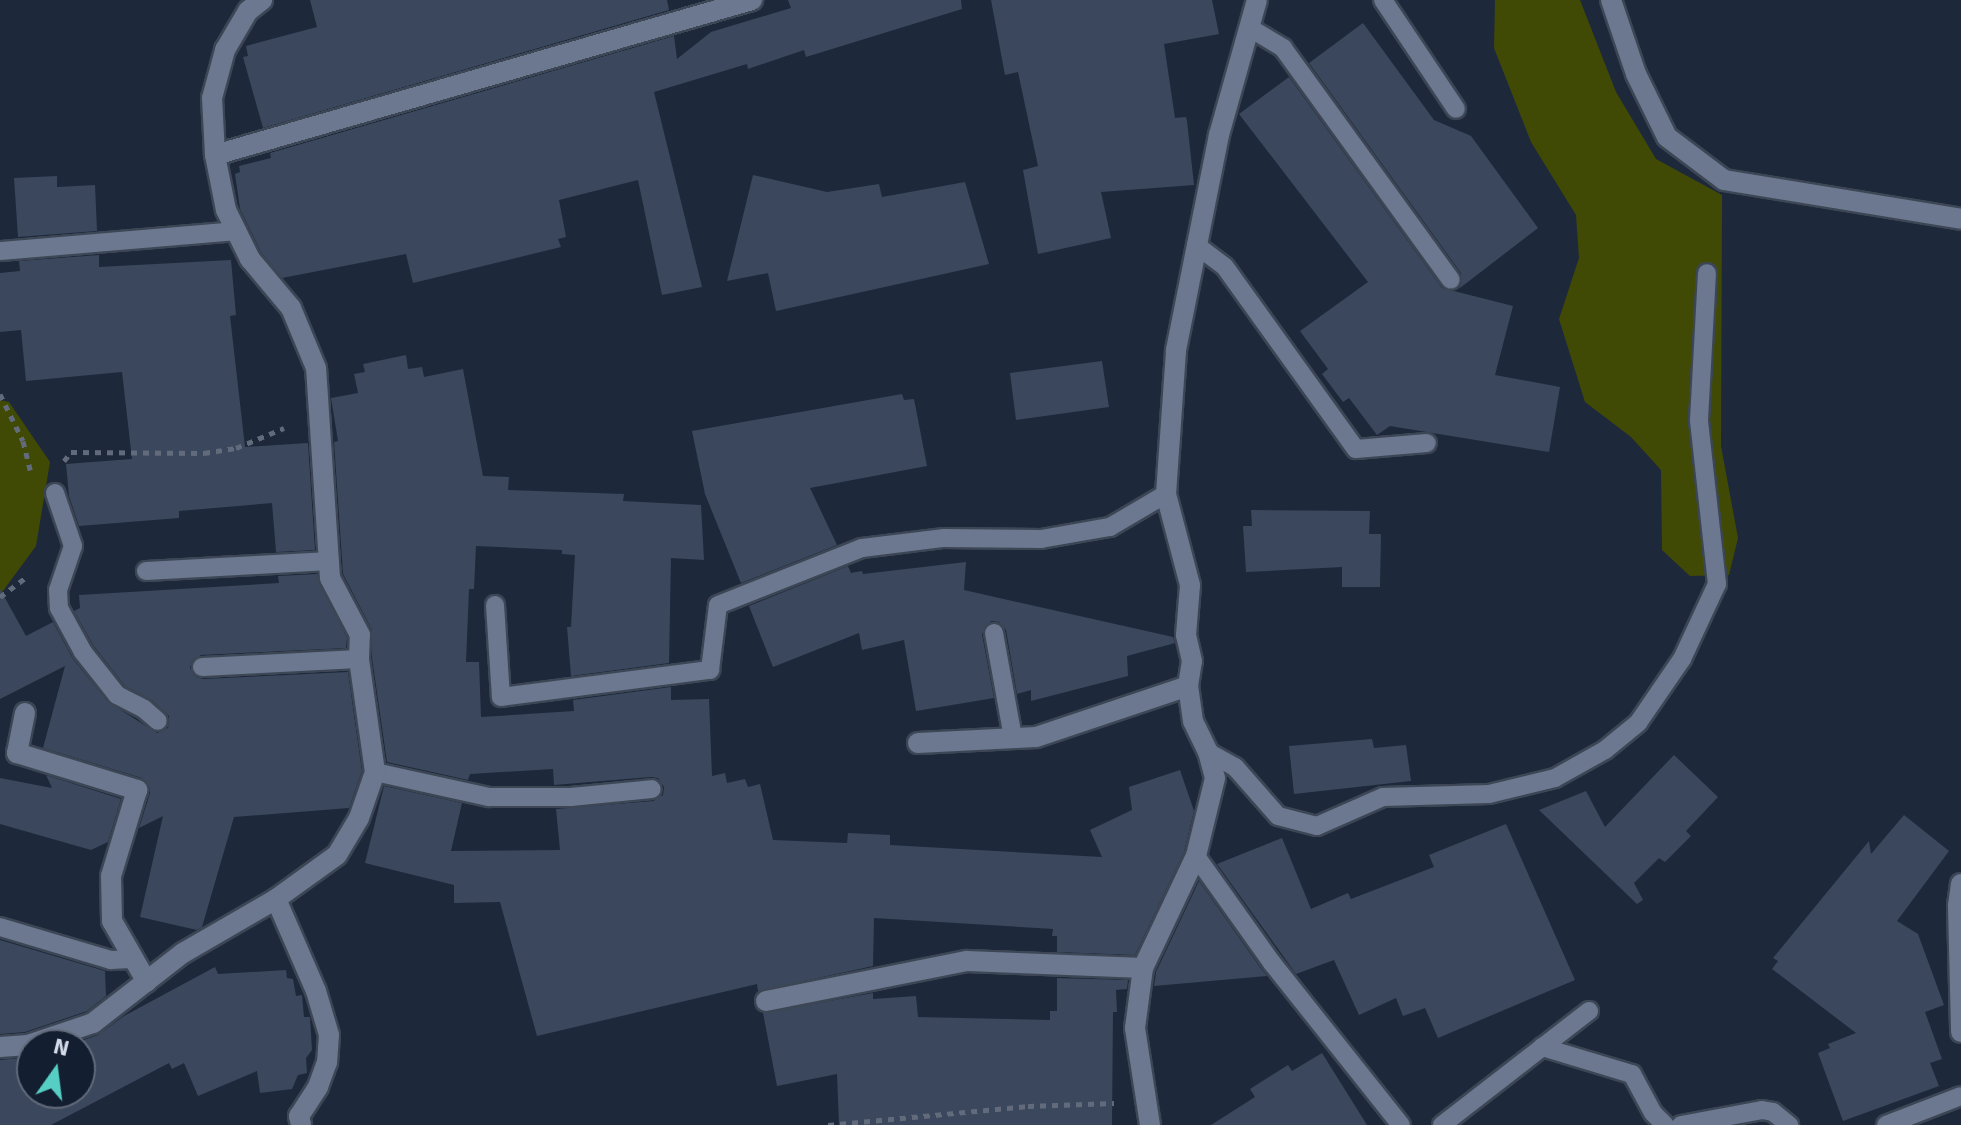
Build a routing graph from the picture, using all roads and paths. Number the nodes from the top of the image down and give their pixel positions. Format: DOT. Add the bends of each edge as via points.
graph roads {
  1 [pos="262,0"];
  2 [pos="752,0"];
  3 [pos="1257,0"];
  4 [pos="1383,0"];
  5 [pos="1611,0"];
  6 [pos="1250,28"];
  7 [pos="1456,109"];
  8 [pos="215,155"];
  9 [pos="1961,219"];
  10 [pos="237,231"];
  11 [pos="1196,245"];
  12 [pos="0,251"];
  13 [pos="1707,273"];
  14 [pos="1451,280"];
  15 [pos="0,394"];
  16 [pos="322,415"];
  17 [pos="1427,443"];
  18 [pos="31,477"];
  19 [pos="55,493"];
  20 [pos="1166,494"];
  21 [pos="330,561"];
  22 [pos="146,571"];
  23 [pos="29,574"];
  24 [pos="0,597"];
  25 [pos="495,605"];
  26 [pos="994,633"];
  27 [pos="359,659"];
  28 [pos="202,667"];
  29 [pos="1188,686"];
  30 [pos="25,713"];
  31 [pos="158,721"];
  32 [pos="1013,738"];
  33 [pos="918,743"];
  34 [pos="1208,752"];
  35 [pos="375,772"];
  36 [pos="652,789"];
  37 [pos="1196,856"];
  38 [pos="1961,884"];
  39 [pos="276,899"];
  40 [pos="0,927"];
  41 [pos="131,959"];
  42 [pos="1143,968"];
  43 [pos="147,982"];
  44 [pos="766,1001"];
  45 [pos="1589,1011"];
  46 [pos="1961,1032"];
  47 [pos="0,1047"];
  48 [pos="1542,1047"];
  49 [pos="1961,1096"];
  50 [pos="1145,1102"];
  51 [pos="301,1125"];
  52 [pos="828,1125"];
  53 [pos="1150,1125"];
  54 [pos="1401,1125"];
  55 [pos="1442,1125"];
  56 [pos="1665,1125"];
  57 [pos="1681,1125"];
  58 [pos="1789,1125"];
  59 [pos="1886,1125"];
  1 -- 8 [label="street" via="248,11 225,50 212,98"];
  2 -- 8 [label="street"];
  3 -- 6 [label="street"];
  4 -- 7 [label="lane"];
  5 -- 9 [label="street" via="1636,74 1667,137 1724,180"];
  6 -- 11 [label="street" via="1219,135"];
  6 -- 14 [label="lane" via="1283,48"];
  8 -- 10 [label="street" via="226,210"];
  10 -- 12 [label="lane"];
  10 -- 16 [label="street" via="250,259 291,308 316,368"];
  11 -- 17 [label="lane" via="1225,267 1356,449"];
  11 -- 20 [label="street" via="1176,350"];
  13 -- 34 [label="lane" via="1699,420 1717,584 1682,659 1638,723 1605,750 1555,778 1489,794 1383,797 1317,826 1278,816 1235,767"];
  15 -- 18 [label="path" via="23,441"];
  16 -- 19 [label="path" via="236,448 204,453 71,452 60,469"];
  16 -- 21 [label="street"];
  19 -- 31 [label="lane" via="73,546 58,590 59,608 83,652 117,695"];
  20 -- 25 [label="lane" via="1110,527 1055,537 944,538 862,548 718,605 710,670 501,697"];
  20 -- 29 [label="street" via="1190,585"];
  21 -- 22 [label="lane"];
  21 -- 27 [label="street" via="330,578 360,635"];
  23 -- 24 [label="path"];
  26 -- 32 [label="lane"];
  27 -- 28 [label="lane"];
  27 -- 35 [label="street"];
  29 -- 32 [label="street" via="1036,737"];
  29 -- 34 [label="street" via="1193,721"];
  30 -- 41 [label="street" via="17,753 137,790 111,876 112,921"];
  32 -- 33 [label="street"];
  34 -- 37 [label="street" via="1215,778"];
  35 -- 36 [label="lane" via="489,797 571,797"];
  35 -- 39 [label="street" via="359,818 337,855"];
  37 -- 42 [label="street"];
  37 -- 54 [label="lane" via="1280,974"];
  38 -- 46 [label="street"];
  39 -- 43 [label="street" via="183,953"];
  39 -- 51 [label="street" via="329,1035 327,1062 299,1116"];
  40 -- 41 [label="lane" via="111,960"];
  41 -- 43 [label="street"];
  42 -- 44 [label="street" via="967,961"];
  42 -- 50 [label="street" via="1135,1028"];
  43 -- 47 [label="street" via="93,1023 28,1045"];
  45 -- 48 [label="lane"];
  48 -- 55 [label="lane"];
  48 -- 56 [label="lane" via="1632,1074"];
  49 -- 59 [label="lane"];
  50 -- 52 [label="path" via="1028,1106"];
  50 -- 53 [label="street"];
  57 -- 58 [label="lane" via="1762,1110"];
}
